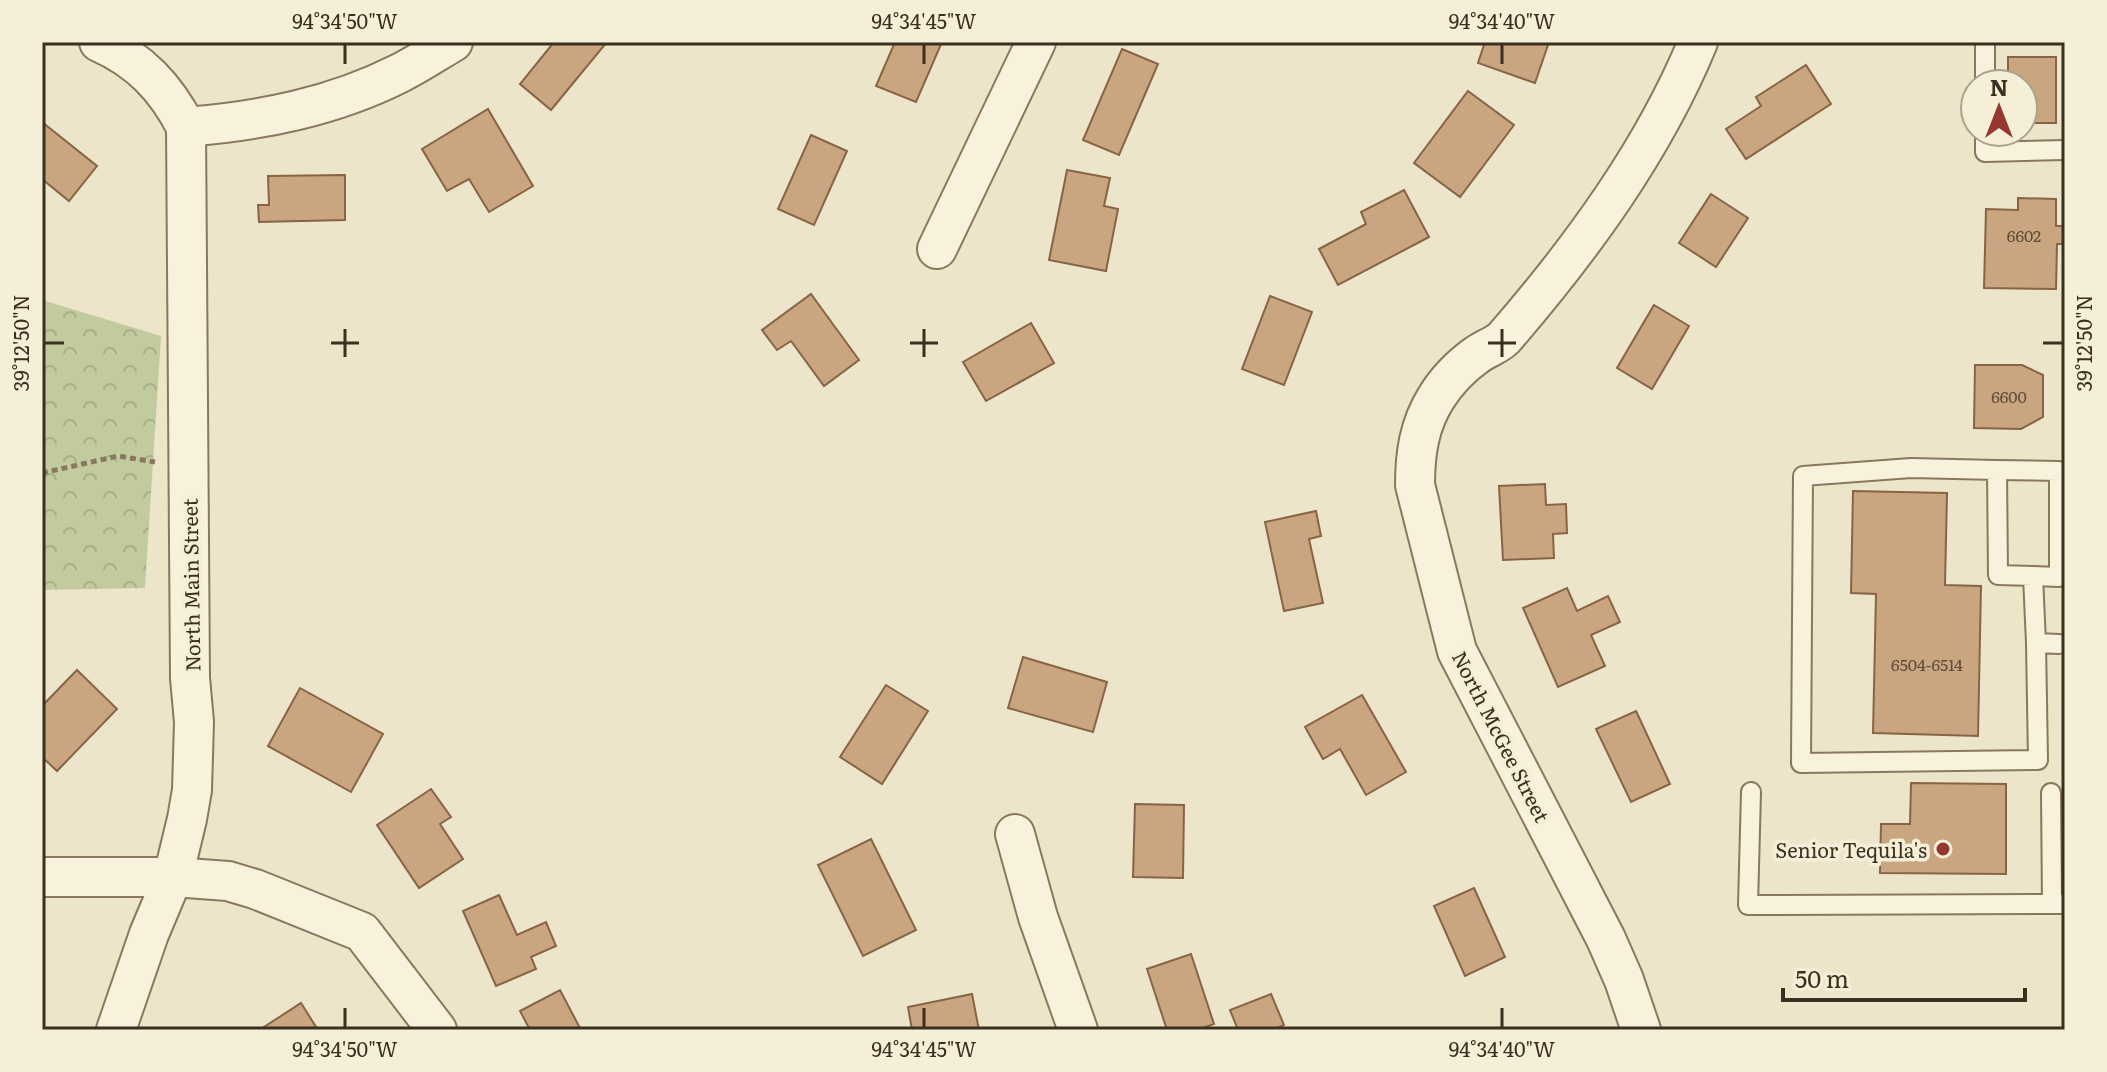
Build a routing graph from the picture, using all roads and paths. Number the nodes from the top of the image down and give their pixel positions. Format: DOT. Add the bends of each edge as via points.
graph roads {
  1 [pos="99,42"];
  2 [pos="453,42"];
  3 [pos="1036,42"];
  4 [pos="1698,42"];
  5 [pos="1985,42"];
  6 [pos="1985,68"];
  7 [pos="186,127"];
  8 [pos="1985,148"];
  9 [pos="2065,150"];
  10 [pos="937,249"];
  11 [pos="161,463"];
  12 [pos="1997,470"];
  13 [pos="42,473"];
  14 [pos="2033,576"];
  15 [pos="2036,643"];
  16 [pos="2063,643"];
  17 [pos="1751,792"];
  18 [pos="2051,793"];
  19 [pos="1015,834"];
  20 [pos="42,877"];
  21 [pos="173,877"];
  22 [pos="2059,904"];
  23 [pos="116,1030"];
  24 [pos="437,1030"];
  25 [pos="1078,1030"];
  26 [pos="1641,1030"];
  1 -- 7 [label="street" via="148,72"];
  2 -- 7 [label="street" via="350,95 242,122"];
  3 -- 10 [label="street"];
  4 -- 26 [label="street, North McGee Street" via="1627,176 1567,262 1500,342 1463,365 1434,400 1415,463 1415,485 1457,651 1606,939"];
  5 -- 6 [label="lane"];
  7 -- 21 [label="street, North Main Street" via="194,722 192,790"];
  8 -- 9 [label="lane"];
  11 -- 13 [label="path" via="118,456"];
  12 -- 14 [label="lane" via="1998,575"];
  12 -- 14 [label="lane" via="2059,471 2059,577"];
  12 -- 15 [label="lane" via="1911,468 1803,476 1801,763 2038,760"];
  14 -- 15 [label="lane"];
  15 -- 16 [label="lane"];
  17 -- 22 [label="lane" via="1748,905"];
  18 -- 22 [label="lane"];
  19 -- 25 [label="street"];
  20 -- 21 [label="street"];
  21 -- 23 [label="street, North Main Street"];
  21 -- 24 [label="street" via="242,885 362,932"];
}
